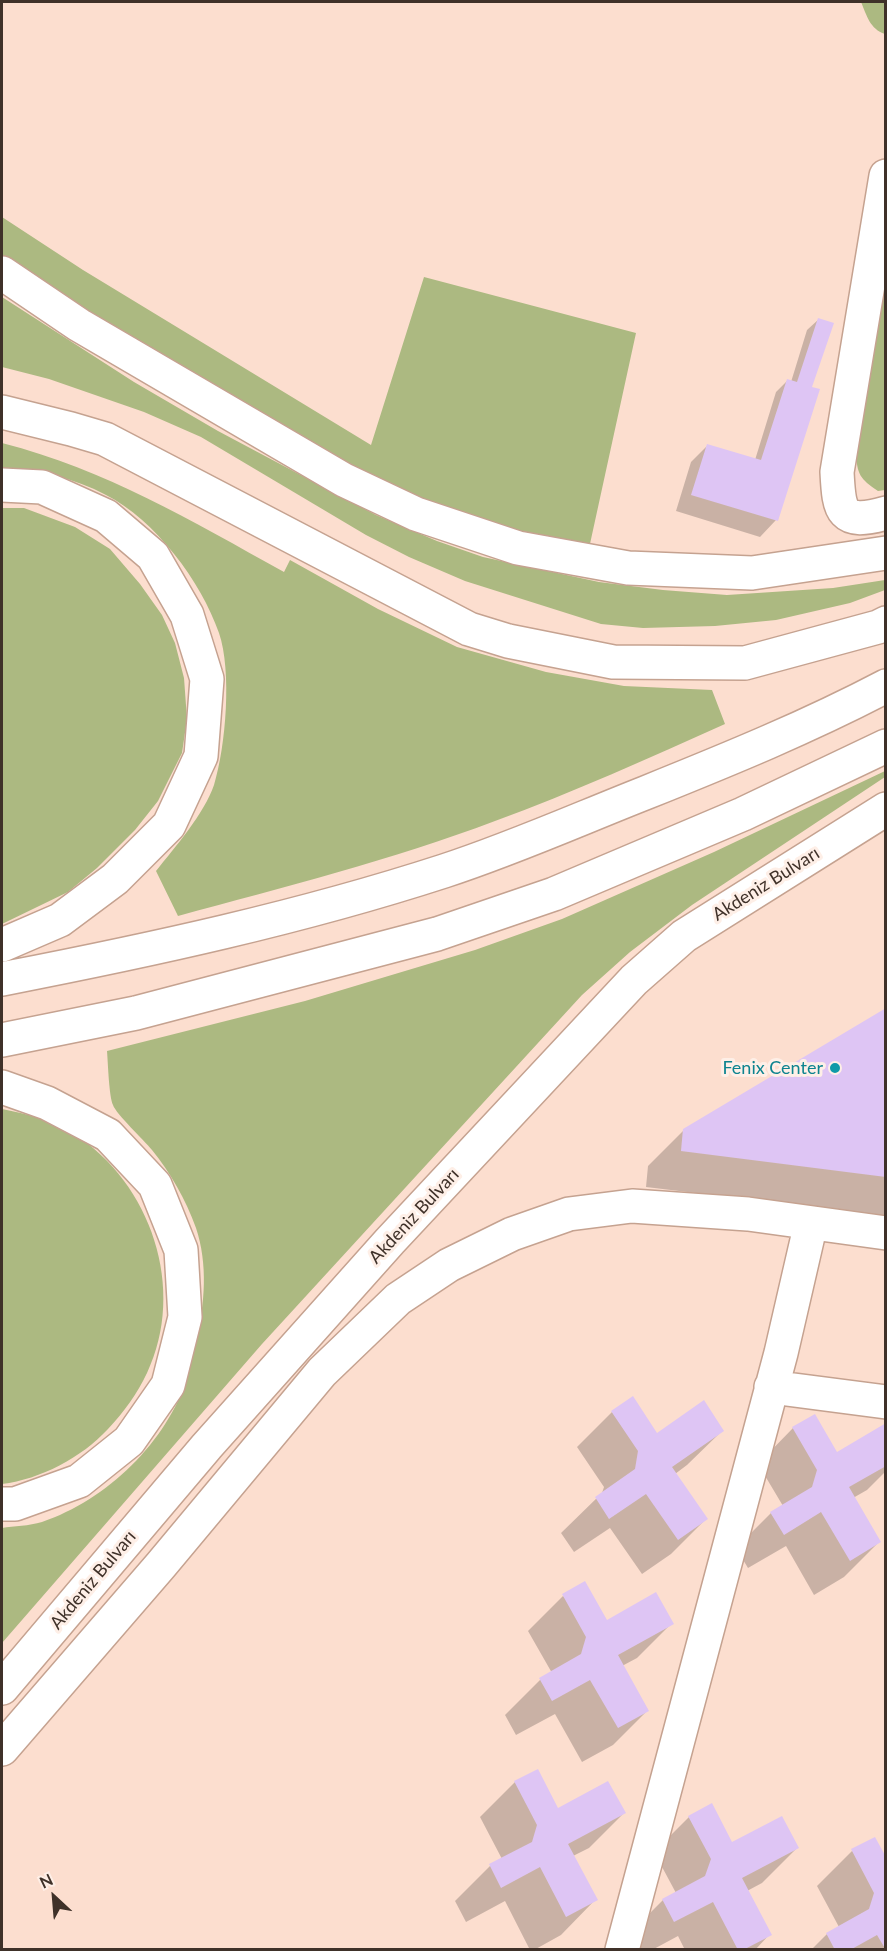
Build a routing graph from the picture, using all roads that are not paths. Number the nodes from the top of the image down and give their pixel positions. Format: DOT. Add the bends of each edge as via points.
graph roads {
  1 [pos="885,176"];
  2 [pos="2,273"];
  3 [pos="2,412"];
  4 [pos="2,485"];
  5 [pos="885,513"];
  6 [pos="885,553"];
  7 [pos="885,623"];
  8 [pos="885,686"];
  9 [pos="885,746"];
  10 [pos="885,809"];
  11 [pos="2,945"];
  12 [pos="2,979"];
  13 [pos="2,1041"];
  14 [pos="2,1087"];
  15 [pos="811,1223"];
  16 [pos="885,1233"];
  17 [pos="771,1387"];
  18 [pos="885,1401"];
  19 [pos="2,1504"];
  20 [pos="2,1688"];
  21 [pos="2,1749"];
  22 [pos="626,1949"];
  1 -- 5 [label="main road" via="837,472 838,501 845,513 857,518"];
  2 -- 6 [label="main road" via="79,325 344,480 416,514 518,548 628,568 752,573"];
  3 -- 7 [label="main road" via="105,440 469,629 508,641 613,662 745,663"];
  4 -- 11 [label="main road" via="42,488 106,516 153,556 188,615 207,679 201,756 169,825 115,879 60,920"];
  8 -- 12 [label="main road" via="734,757 446,870 358,897 145,951"];
  9 -- 13 [label="main road" via="743,813 565,889 438,934 136,1013"];
  10 -- 20 [label="main road, Akdeniz Bulvarı" via="684,936 634,980 350,1285 207,1446"];
  14 -- 19 [label="main road" via="47,1102 108,1135 155,1185 181,1250 185,1317 168,1385 129,1441 79,1481 15,1504"];
  15 -- 16 [label="main road"];
  15 -- 17 [label="main road"];
  15 -- 21 [label="main road" via="748,1214 632,1206 569,1214 512,1234 449,1265 398,1299 322,1372"];
  17 -- 18 [label="main road"];
  17 -- 22 [label="main road"];
}
